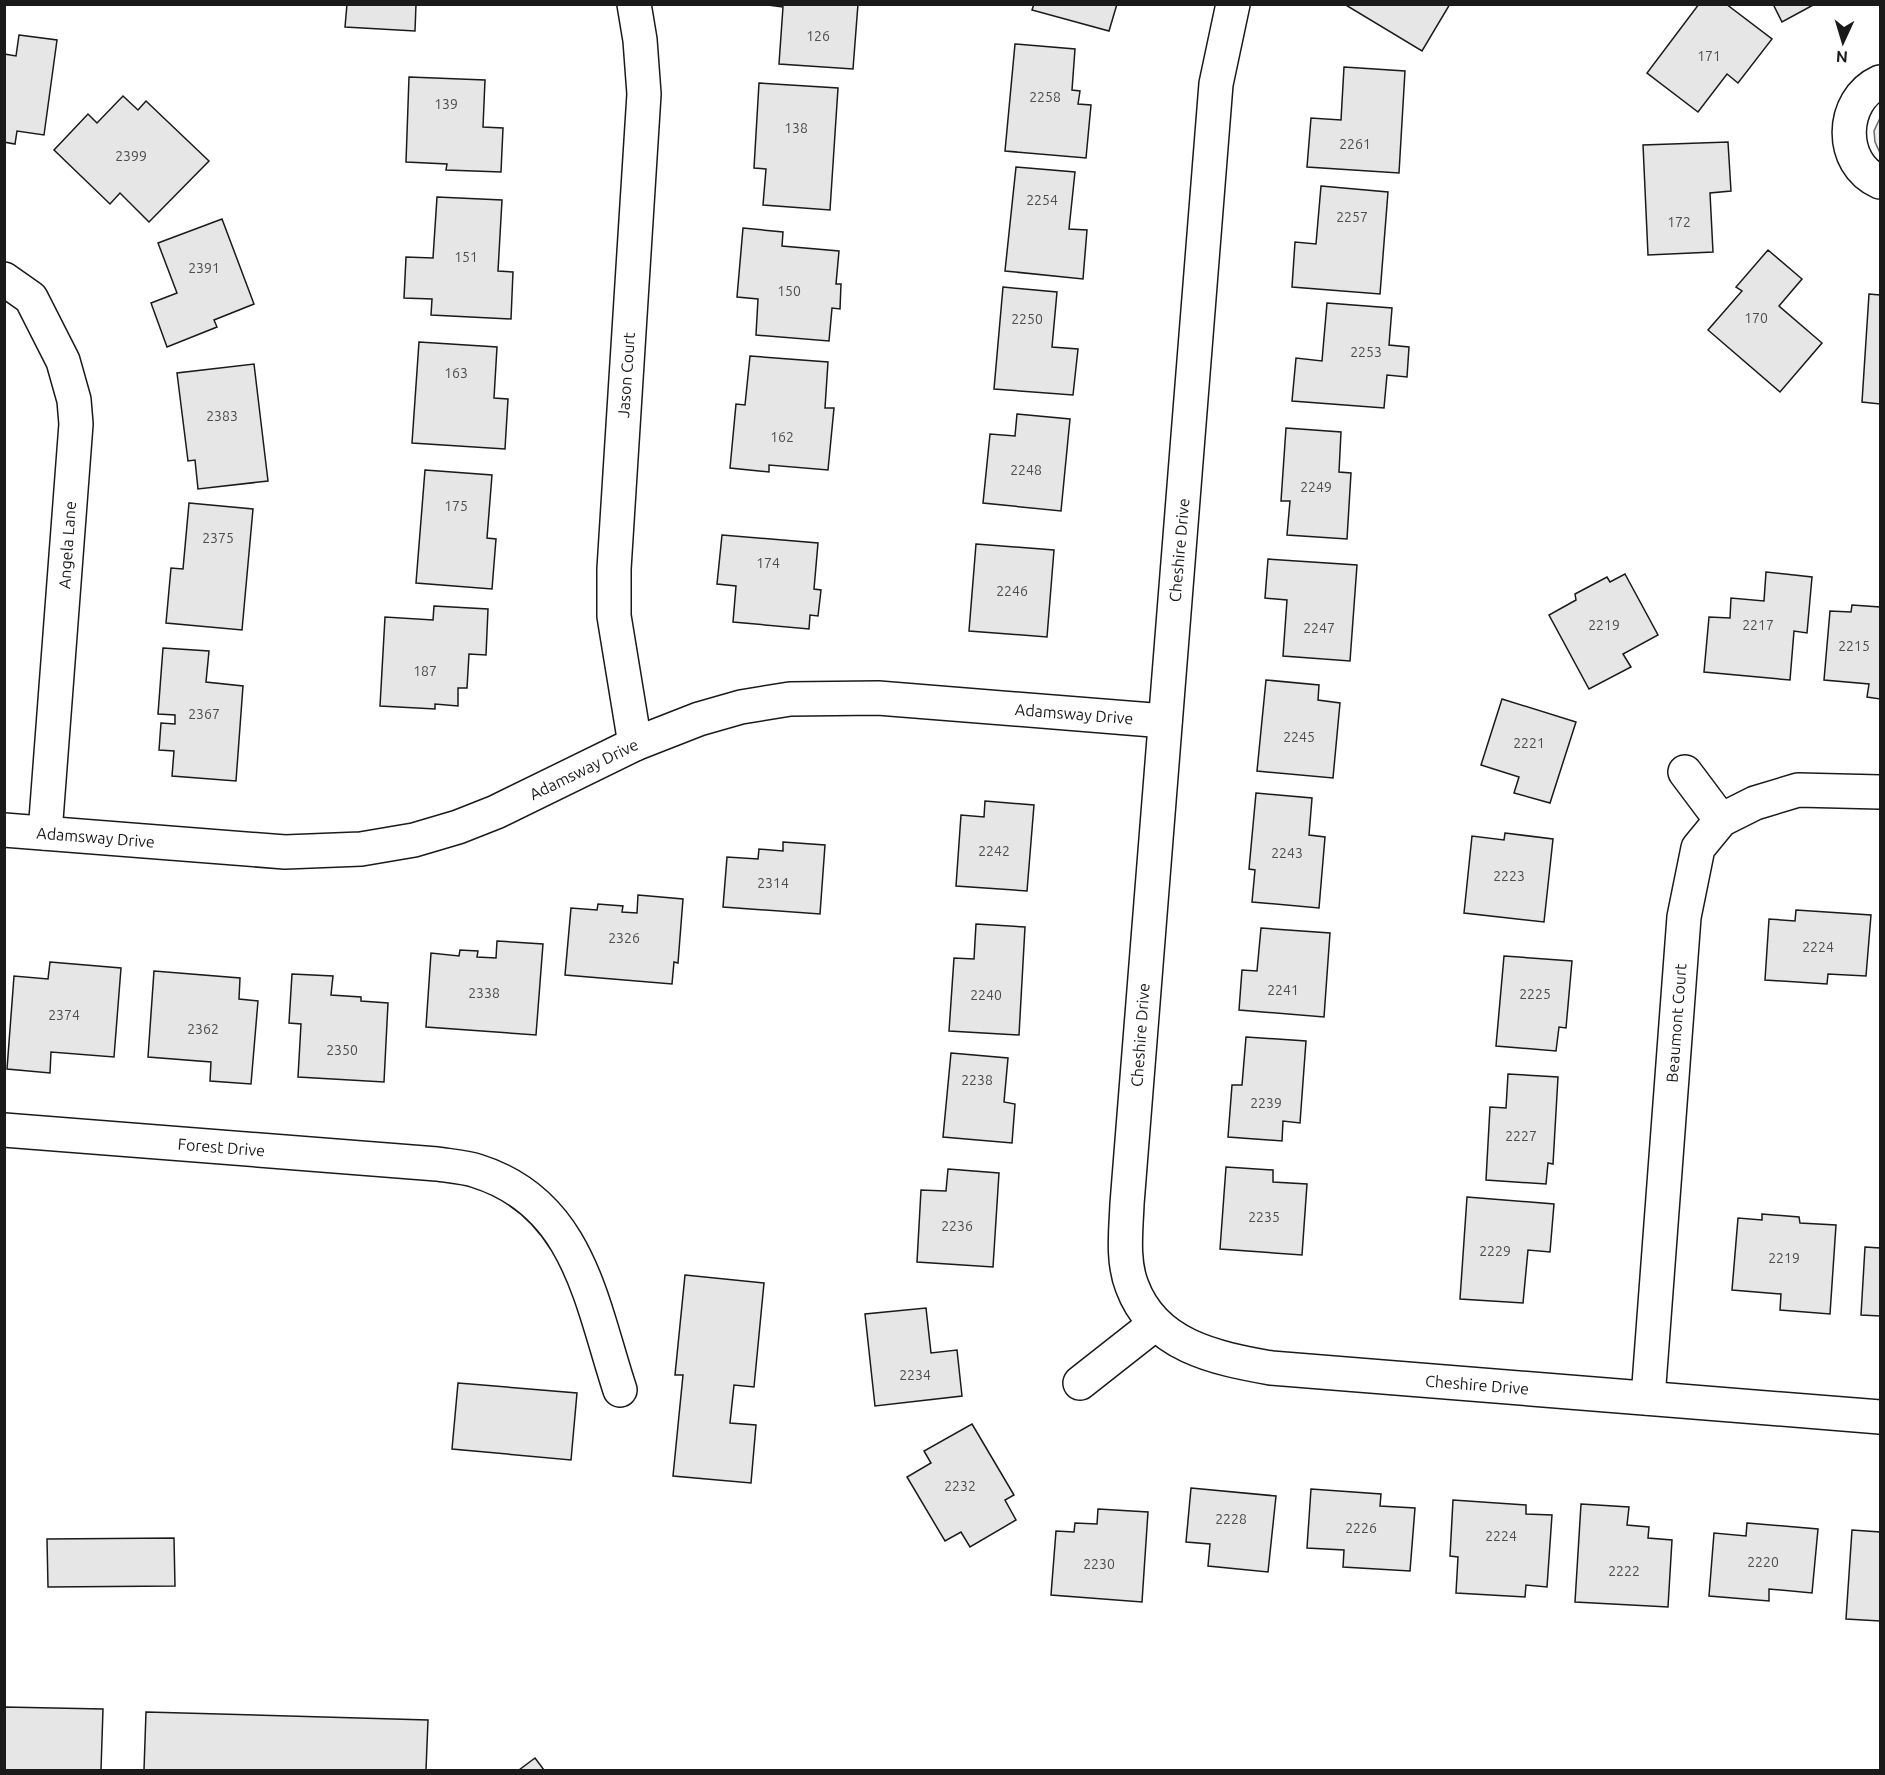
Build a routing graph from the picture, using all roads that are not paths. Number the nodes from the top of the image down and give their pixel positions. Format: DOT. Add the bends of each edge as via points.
graph roads {
  1 [pos="634,4"];
  2 [pos="1233,4"];
  3 [pos="1881,82"];
  4 [pos="1881,182"];
  5 [pos="4,279"];
  6 [pos="1165,721"];
  7 [pos="634,744"];
  8 [pos="1685,772"];
  9 [pos="1881,792"];
  10 [pos="1721,820"];
  11 [pos="4,830"];
  12 [pos="45,833"];
  13 [pos="4,1130"];
  14 [pos="1155,1324"];
  15 [pos="1080,1383"];
  16 [pos="620,1390"];
  17 [pos="1648,1398"];
  18 [pos="1881,1417"];
  1 -- 7 [label="street, Jason Court" via="644,94 614,616"];
  2 -- 6 [label="street, Cheshire Drive" via="1216,84"];
  3 -- 4 [label="street" via="1859,99 1848,134 1861,168"];
  5 -- 12 [label="street, Angela Lane" via="31,298 63,361 76,424"];
  6 -- 7 [label="street, Adamsway Drive" via="832,697 741,707"];
  6 -- 14 [label="street, Cheshire Drive" via="1125,1246 1132,1286"];
  7 -- 12 [label="street, Adamsway Drive" via="458,827 361,849 285,852"];
  8 -- 10 [label="street"];
  9 -- 10 [label="street, Beaumont Court" via="1798,790 1755,803"];
  10 -- 17 [label="street, Beaumont Court" via="1698,848 1684,917"];
  11 -- 12 [label="street, Adamsway Drive"];
  13 -- 16 [label="street, Forest Drive" via="437,1164 476,1170 514,1186 543,1208 570,1244 590,1290"];
  14 -- 15 [label="street"];
  14 -- 17 [label="street, Cheshire Drive" via="1185,1345 1215,1358 1271,1368"];
  17 -- 18 [label="street, Cheshire Drive"];
}
